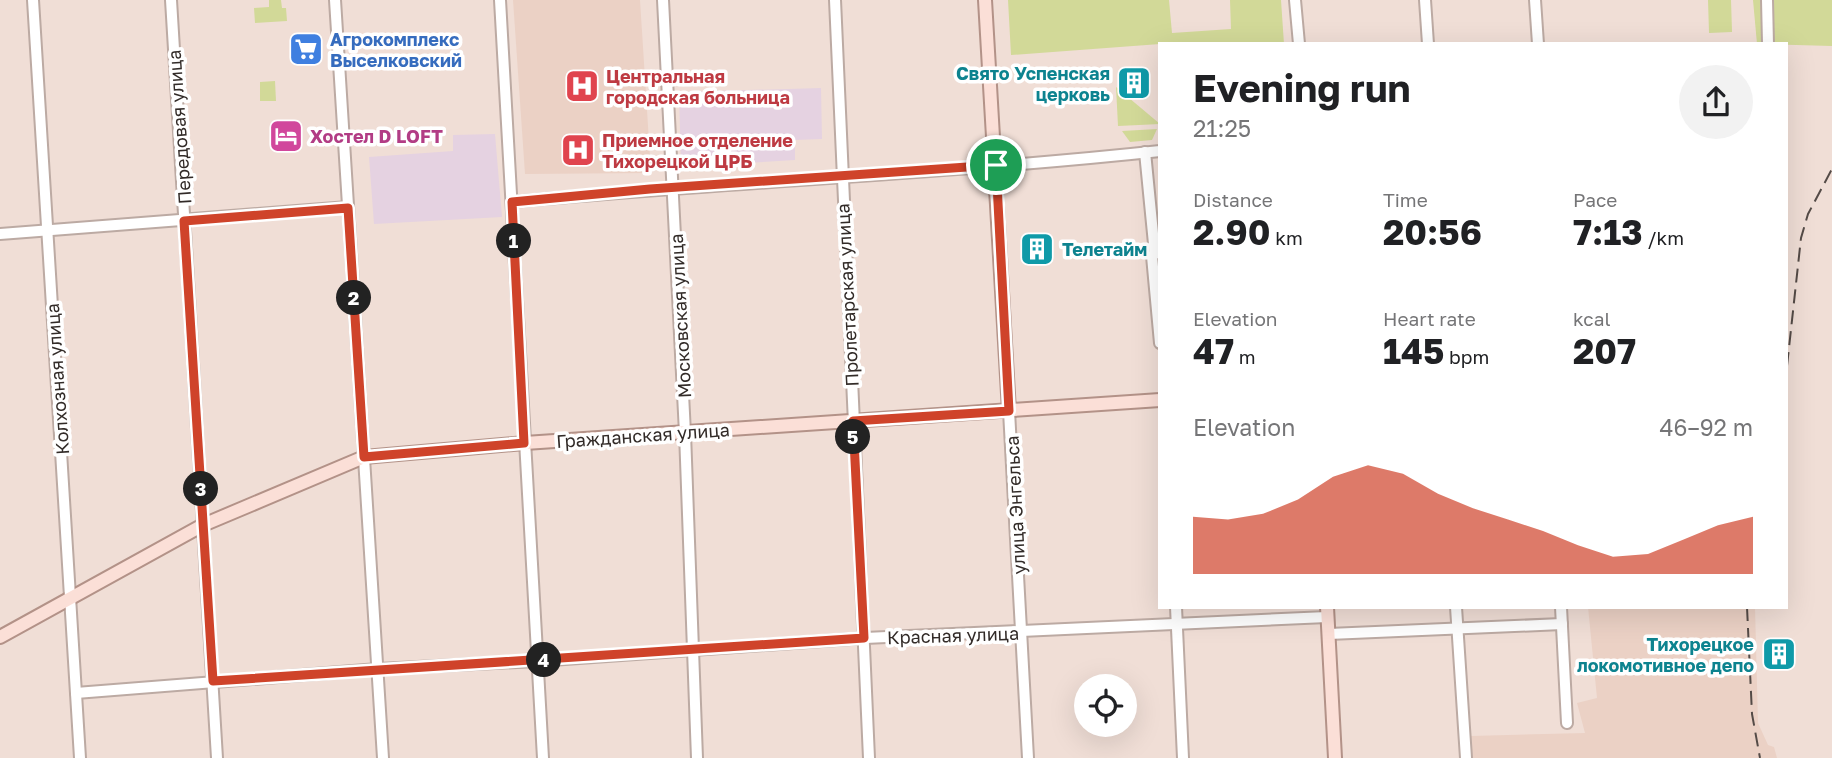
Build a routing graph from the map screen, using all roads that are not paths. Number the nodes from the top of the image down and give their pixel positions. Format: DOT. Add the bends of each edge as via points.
graph roads {
  1 [pos="33,0"];
  2 [pos="171,0"];
  3 [pos="335,0"];
  4 [pos="500,0"];
  5 [pos="663,0"];
  6 [pos="835,0"];
  7 [pos="985,0"];
  8 [pos="1295,0"];
  9 [pos="1425,0"];
  10 [pos="1535,0"];
  11 [pos="1768,0"];
  12 [pos="1299,42"];
  13 [pos="1428,42"];
  14 [pos="1538,42"];
  15 [pos="1768,42"];
  16 [pos="1158,151"];
  17 [pos="1145,152"];
  18 [pos="996,165"];
  19 [pos="842,176"];
  20 [pos="674,188"];
  21 [pos="512,202"];
  22 [pos="348,208"];
  23 [pos="184,221"];
  24 [pos="48,230"];
  25 [pos="0,234"];
  26 [pos="1158,321"];
  27 [pos="1158,400"];
  28 [pos="1009,411"];
  29 [pos="853,421"];
  30 [pos="685,433"];
  31 [pos="524,443"];
  32 [pos="364,457"];
  33 [pos="203,525"];
  34 [pos="71,597"];
  35 [pos="1176,609"];
  36 [pos="1456,609"];
  37 [pos="1561,609"];
  38 [pos="1327,612"];
  39 [pos="1177,623"];
  40 [pos="1562,624"];
  41 [pos="1457,629"];
  42 [pos="1022,632"];
  43 [pos="1329,634"];
  44 [pos="0,637"];
  45 [pos="864,638"];
  46 [pos="692,650"];
  47 [pos="537,661"];
  48 [pos="378,669"];
  49 [pos="213,681"];
  50 [pos="76,693"];
  51 [pos="1567,723"];
  52 [pos="80,758"];
  53 [pos="218,758"];
  54 [pos="383,758"];
  55 [pos="542,758"];
  56 [pos="697,758"];
  57 [pos="869,758"];
  58 [pos="1028,758"];
  59 [pos="1183,758"];
  60 [pos="1335,758"];
  61 [pos="1466,758"];
  1 -- 24 [label="street, Колхозная улица"];
  2 -- 23 [label="street, Передовая улица"];
  3 -- 22 [label="street"];
  4 -- 21 [label="street"];
  5 -- 20 [label="street, Московская улица"];
  6 -- 19 [label="street, Пролетарская улица"];
  7 -- 18 [label="main road, улица Энгельса"];
  8 -- 12 [label="street"];
  9 -- 13 [label="street"];
  10 -- 14 [label="street"];
  11 -- 15 [label="street"];
  16 -- 17 [label="street"];
  17 -- 18 [label="street"];
  17 -- 26 [label="street"];
  18 -- 19 [label="street"];
  18 -- 28 [label="main road, улица Энгельса"];
  19 -- 20 [label="street"];
  19 -- 29 [label="street, Пролетарская улица"];
  20 -- 21 [label="street"];
  20 -- 30 [label="street, Московская улица"];
  21 -- 31 [label="street"];
  22 -- 23 [label="street"];
  22 -- 32 [label="street"];
  23 -- 24 [label="street"];
  23 -- 33 [label="street, Передовая улица"];
  24 -- 25 [label="street"];
  24 -- 34 [label="street, Колхозная улица"];
  27 -- 28 [label="main road, Гражданская улица"];
  28 -- 29 [label="main road, Гражданская улица"];
  28 -- 42 [label="street, улица Энгельса"];
  29 -- 30 [label="main road, Гражданская улица"];
  29 -- 45 [label="street, Пролетарская улица"];
  30 -- 31 [label="main road, Гражданская улица"];
  30 -- 46 [label="street, Московская улица"];
  31 -- 32 [label="main road, Гражданская улица"];
  31 -- 47 [label="street"];
  32 -- 33 [label="main road, Гражданская улица"];
  32 -- 48 [label="street"];
  33 -- 34 [label="main road, Гражданская улица"];
  33 -- 49 [label="street, Передовая улица"];
  34 -- 44 [label="main road, Гражданская улица"];
  34 -- 50 [label="street, Колхозная улица"];
  35 -- 39 [label="street"];
  36 -- 41 [label="street"];
  37 -- 40 [label="street"];
  38 -- 39 [label="street, Красная улица"];
  38 -- 43 [label="main road"];
  39 -- 42 [label="street, Красная улица"];
  39 -- 59 [label="street"];
  40 -- 41 [label="street"];
  40 -- 51 [label="street"];
  41 -- 43 [label="street"];
  41 -- 61 [label="street"];
  42 -- 45 [label="street, Красная улица"];
  42 -- 58 [label="street, улица Энгельса"];
  43 -- 60 [label="main road"];
  45 -- 46 [label="street, Красная улица"];
  45 -- 57 [label="street, Пролетарская улица"];
  46 -- 47 [label="street, Красная улица"];
  46 -- 56 [label="street, Московская улица"];
  47 -- 48 [label="street, Красная улица"];
  47 -- 55 [label="street"];
  48 -- 49 [label="street, Красная улица"];
  48 -- 54 [label="street"];
  49 -- 50 [label="street, Красная улица"];
  49 -- 53 [label="street, Передовая улица"];
  50 -- 52 [label="street, Колхозная улица"];
}
